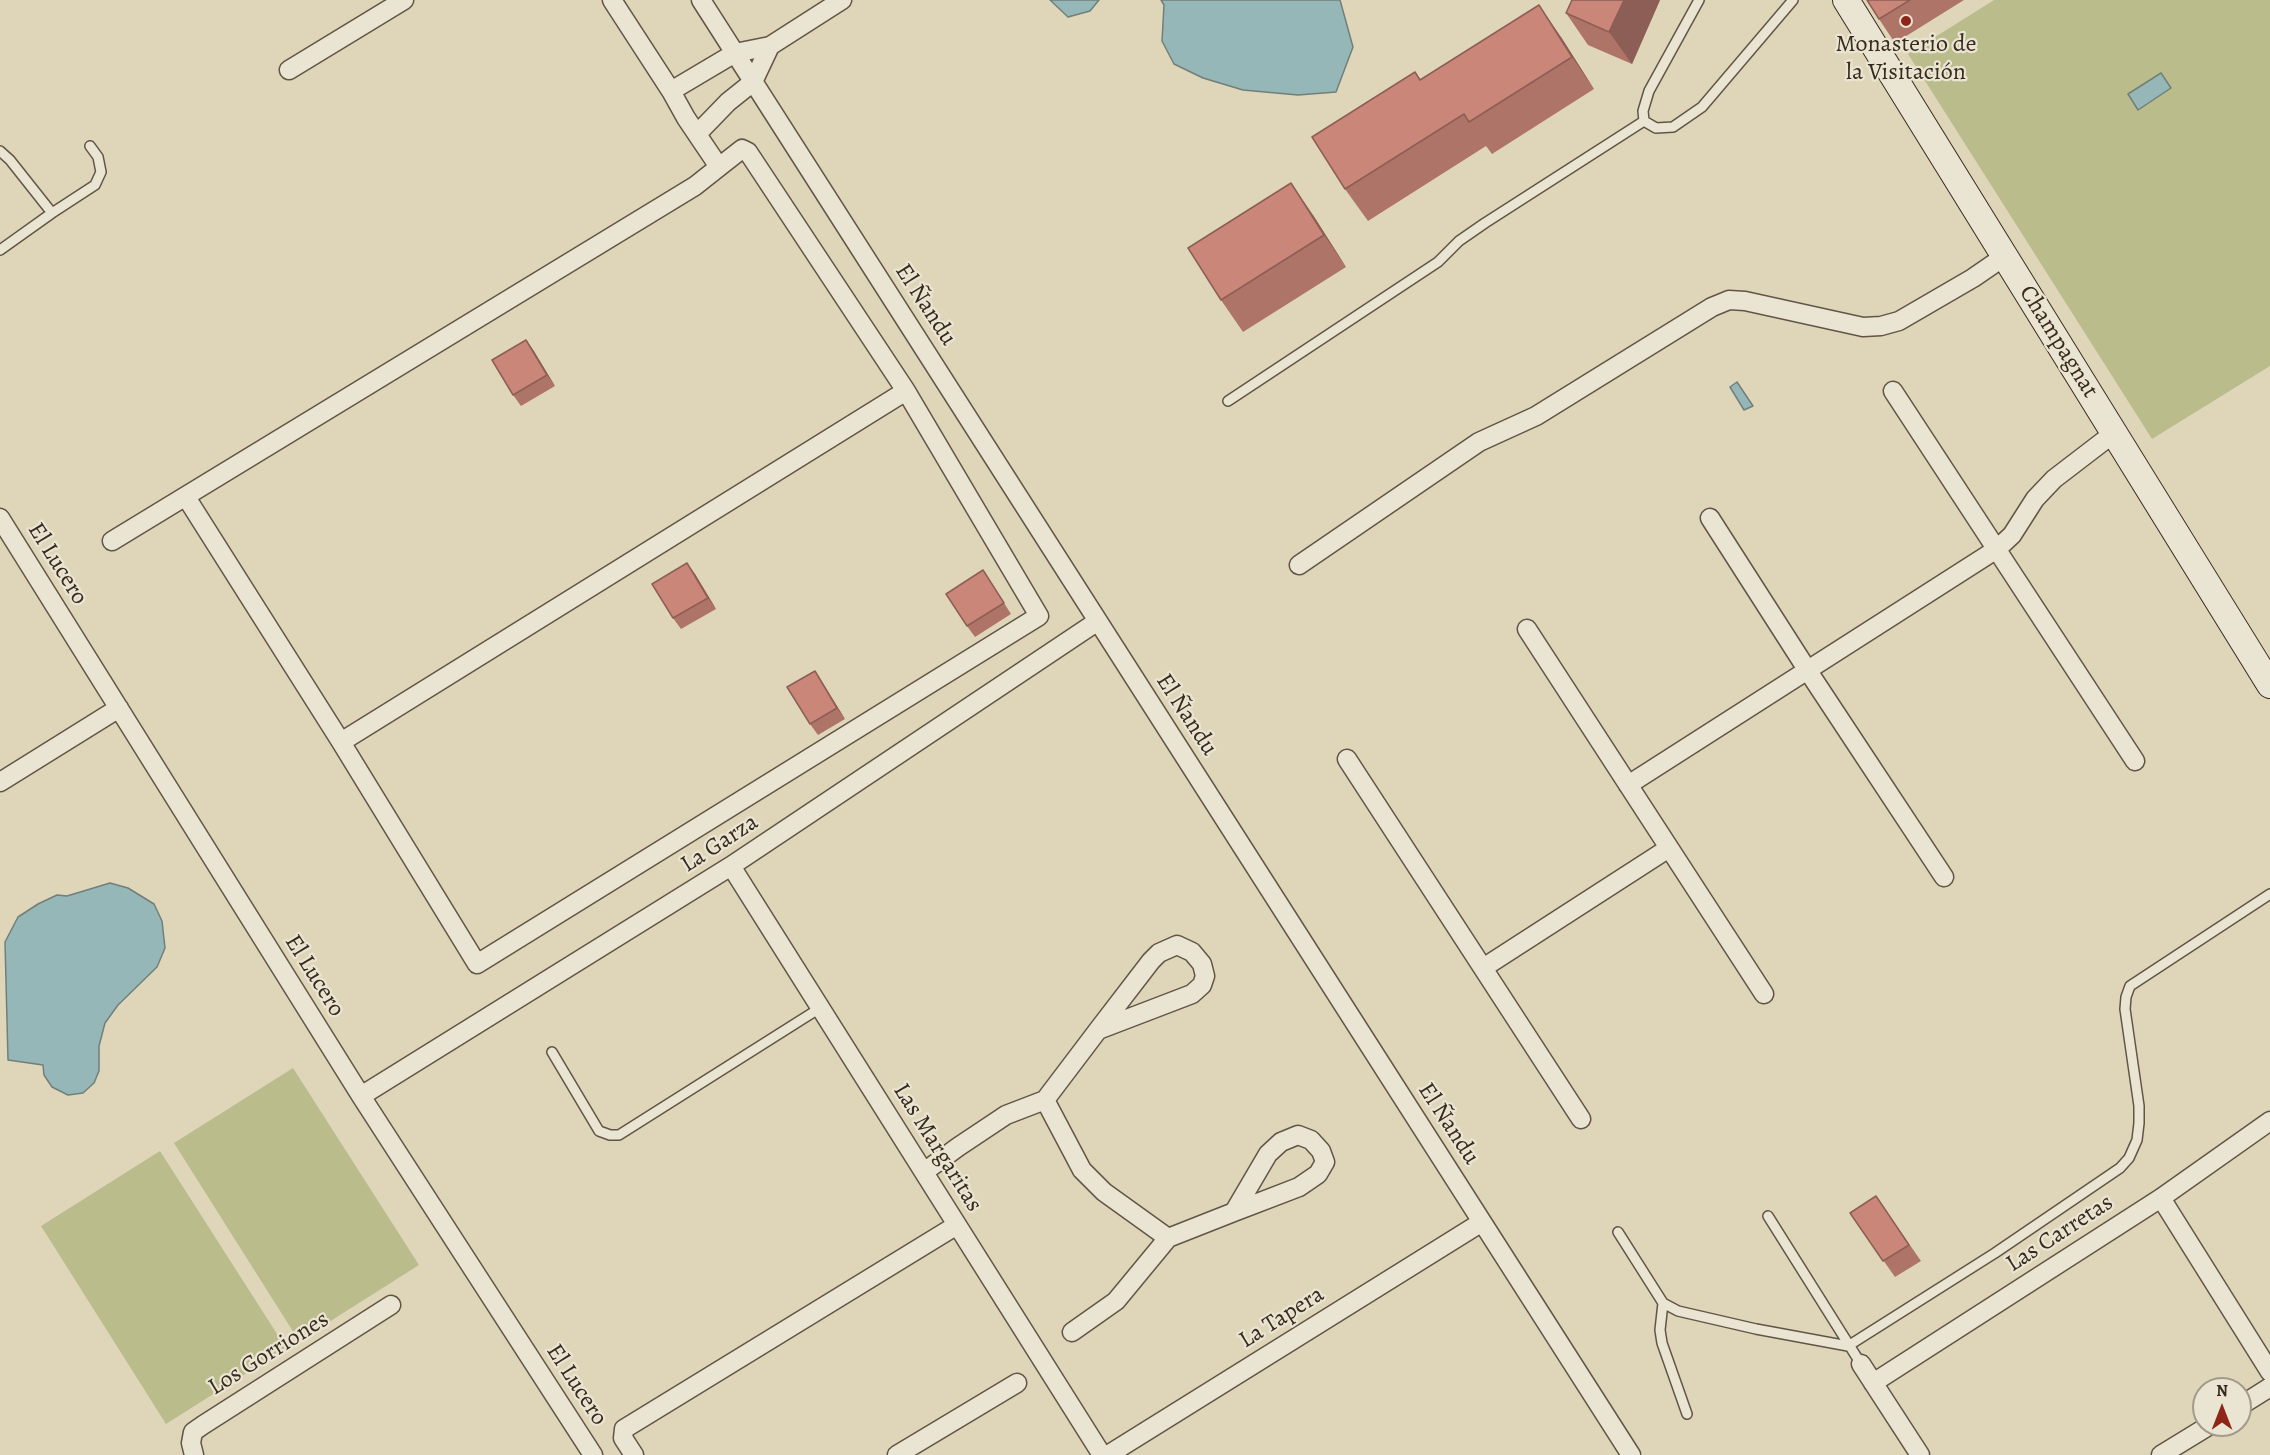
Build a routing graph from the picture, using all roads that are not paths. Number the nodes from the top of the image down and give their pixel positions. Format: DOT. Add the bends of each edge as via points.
graph roads {
  1 [pos="404,0"];
  2 [pos="612,0"];
  3 [pos="701,0"];
  4 [pos="842,0"];
  5 [pos="1699,0"];
  6 [pos="1793,0"];
  7 [pos="1846,0"];
  8 [pos="770,46"];
  9 [pos="735,53"];
  10 [pos="289,70"];
  11 [pos="753,82"];
  12 [pos="671,91"];
  13 [pos="1644,121"];
  14 [pos="697,134"];
  15 [pos="90,146"];
  16 [pos="0,151"];
  17 [pos="719,167"];
  18 [pos="52,213"];
  19 [pos="0,250"];
  20 [pos="2005,256"];
  21 [pos="906,391"];
  22 [pos="1893,391"];
  23 [pos="1228,401"];
  24 [pos="2114,433"];
  25 [pos="186,497"];
  26 [pos="0,518"];
  27 [pos="1710,518"];
  28 [pos="112,542"];
  29 [pos="1997,549"];
  30 [pos="1299,565"];
  31 [pos="1098,621"];
  32 [pos="1527,629"];
  33 [pos="1808,671"];
  34 [pos="2270,685"];
  35 [pos="119,708"];
  36 [pos="341,741"];
  37 [pos="1347,759"];
  38 [pos="2135,761"];
  39 [pos="0,782"];
  40 [pos="1628,785"];
  41 [pos="1669,848"];
  42 [pos="731,866"];
  43 [pos="1944,877"];
  44 [pos="2270,894"];
  45 [pos="1483,968"];
  46 [pos="1764,994"];
  47 [pos="820,1008"];
  48 [pos="1098,1030"];
  49 [pos="552,1052"];
  50 [pos="361,1096"];
  51 [pos="1045,1100"];
  52 [pos="1581,1119"];
  53 [pos="2270,1121"];
  54 [pos="924,1172"];
  55 [pos="2161,1198"];
  56 [pos="1234,1212"];
  57 [pos="1768,1216"];
  58 [pos="1482,1222"];
  59 [pos="957,1225"];
  60 [pos="1618,1232"];
  61 [pos="1168,1238"];
  62 [pos="1663,1303"];
  63 [pos="391,1305"];
  64 [pos="1072,1332"];
  65 [pos="1848,1346"];
  66 [pos="1861,1364"];
  67 [pos="2270,1371"];
  68 [pos="1017,1383"];
  69 [pos="1873,1383"];
  70 [pos="2270,1387"];
  71 [pos="2252,1398"];
  72 [pos="1687,1414"];
  73 [pos="2192,1436"];
  74 [pos="194,1455"];
  75 [pos="593,1455"];
  76 [pos="634,1455"];
  77 [pos="897,1455"];
  78 [pos="1102,1455"];
  79 [pos="1108,1455"];
  80 [pos="1631,1455"];
  81 [pos="1920,1455"];
  82 [pos="2162,1455"];
  1 -- 10 [label="street"];
  2 -- 12 [label="street"];
  3 -- 9 [label="street, El Ñandu"];
  4 -- 8 [label="street"];
  5 -- 13 [label="lane" via="1649,91 1642,111"];
  6 -- 13 [label="lane" via="1702,107 1673,127 1656,128"];
  7 -- 20 [label="street, Champagnat"];
  8 -- 9 [label="street"];
  8 -- 11 [label="street"];
  9 -- 11 [label="street, El Ñandu"];
  9 -- 12 [label="street"];
  11 -- 14 [label="street"];
  11 -- 31 [label="street, El Ñandu"];
  12 -- 14 [label="street"];
  13 -- 23 [label="lane" via="1485,223 1438,262"];
  14 -- 17 [label="street"];
  15 -- 18 [label="lane" via="98,157 101,172 95,185"];
  16 -- 18 [label="lane"];
  17 -- 21 [label="street" via="741,149 748,152"];
  17 -- 25 [label="street" via="695,186"];
  18 -- 19 [label="lane"];
  20 -- 24 [label="street, Champagnat"];
  20 -- 30 [label="street" via="1899,321 1881,326 1863,327 1745,301 1729,300 1712,307 1536,416 1479,442"];
  21 -- 36 [label="street"];
  21 -- 36 [label="street" via="1039,616 477,964"];
  22 -- 29 [label="street"];
  24 -- 29 [label="street" via="2054,479"];
  24 -- 34 [label="street, Champagnat"];
  25 -- 28 [label="street"];
  25 -- 36 [label="street"];
  26 -- 35 [label="street, El Lucero"];
  27 -- 33 [label="street"];
  29 -- 33 [label="street"];
  29 -- 38 [label="street"];
  31 -- 42 [label="street, La Garza"];
  31 -- 58 [label="street, El Ñandu"];
  32 -- 40 [label="street"];
  33 -- 40 [label="street"];
  33 -- 43 [label="street"];
  35 -- 39 [label="street"];
  35 -- 50 [label="street, El Lucero"];
  37 -- 45 [label="street"];
  40 -- 41 [label="street"];
  41 -- 45 [label="street"];
  41 -- 46 [label="street"];
  42 -- 47 [label="street, Las Margaritas"];
  42 -- 50 [label="street, La Garza"];
  44 -- 65 [label="lane" via="2130,986 2125,1009 2139,1123 2129,1158 1995,1253"];
  45 -- 52 [label="street"];
  47 -- 49 [label="lane" via="619,1135 600,1131"];
  47 -- 54 [label="street, Las Margaritas"];
  48 -- 48 [label="street" via="1160,953 1177,945 1192,952 1202,964 1205,976 1192,994"];
  48 -- 51 [label="street"];
  50 -- 75 [label="street, El Lucero"];
  51 -- 54 [label="street" via="1006,1115"];
  51 -- 61 [label="street" via="1082,1170 1104,1192"];
  53 -- 55 [label="street, Las Carretas"];
  54 -- 59 [label="street, Las Margaritas"];
  55 -- 67 [label="street"];
  55 -- 69 [label="street, Las Carretas"];
  56 -- 56 [label="street" via="1299,1187 1318,1174 1325,1162 1321,1151 1311,1140 1298,1135 1281,1142 1268,1154"];
  56 -- 61 [label="street"];
  57 -- 65 [label="lane"];
  58 -- 79 [label="street, La Tapera"];
  58 -- 80 [label="street, El Ñandu"];
  59 -- 76 [label="street" via="624,1429 623,1438"];
  59 -- 78 [label="street, Las Margaritas"];
  60 -- 62 [label="lane"];
  61 -- 64 [label="street" via="1116,1301"];
  62 -- 65 [label="lane" via="1678,1311 1746,1327"];
  62 -- 72 [label="lane" via="1662,1343"];
  63 -- 74 [label="street, Los Gorriones" via="193,1432"];
  65 -- 66 [label="lane"];
  66 -- 69 [label="street"];
  68 -- 77 [label="street"];
  69 -- 81 [label="street"];
  70 -- 71 [label="street"];
  73 -- 82 [label="street"];
}
